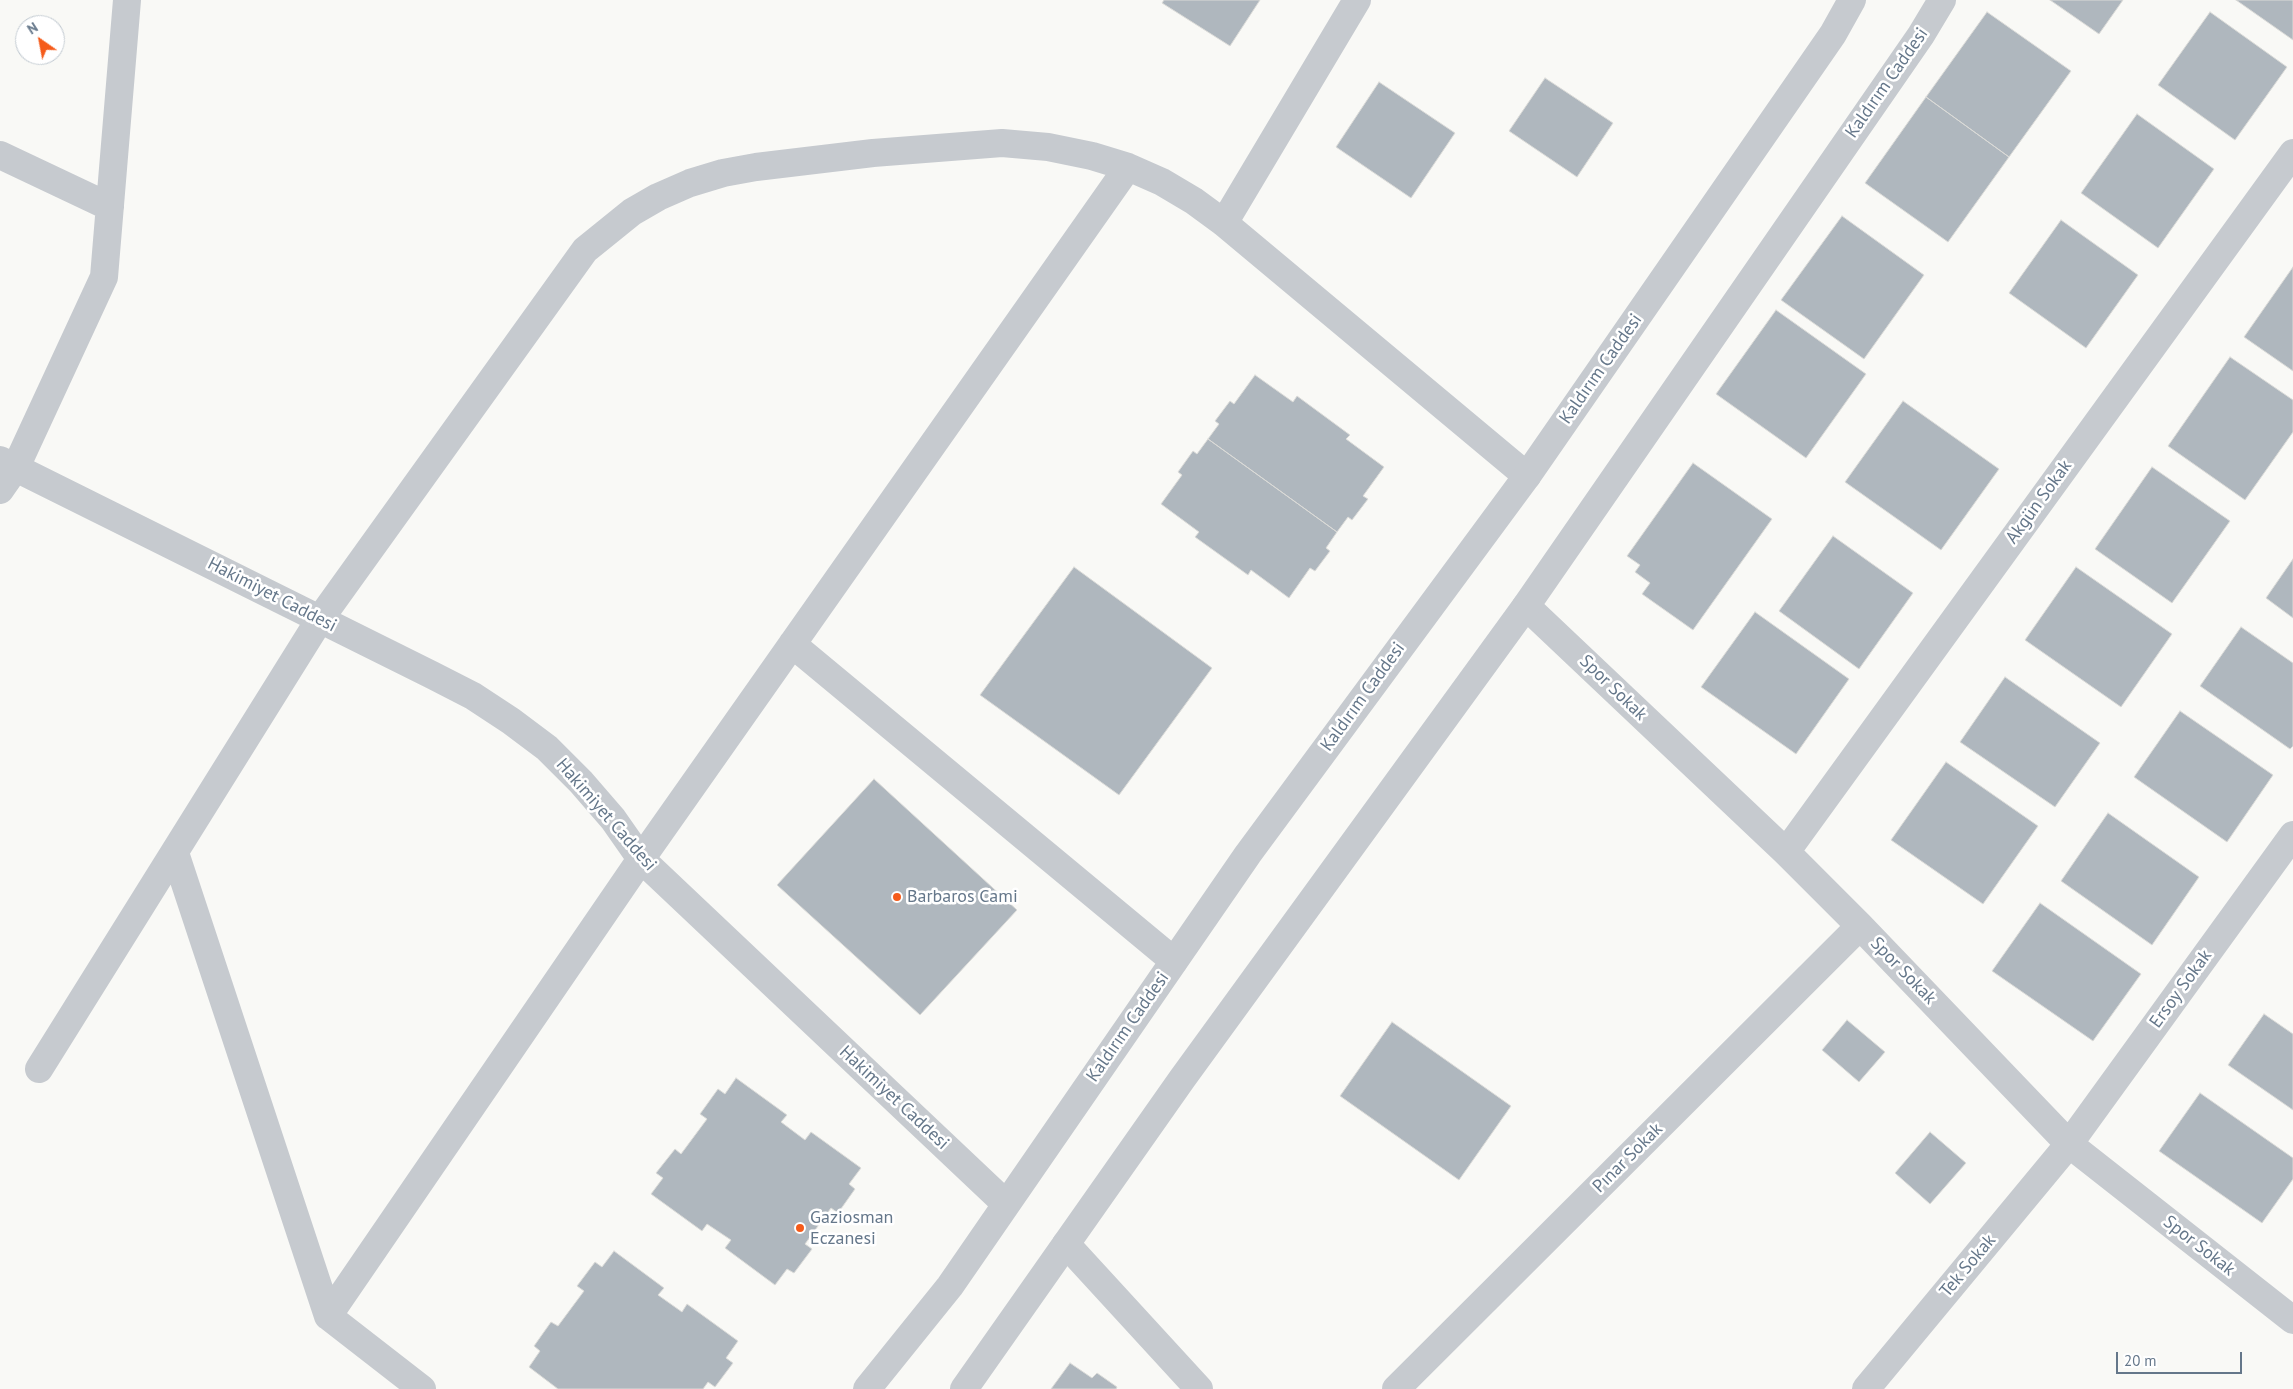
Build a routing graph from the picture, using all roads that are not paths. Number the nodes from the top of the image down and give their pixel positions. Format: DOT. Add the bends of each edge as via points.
graph roads {
  1 [pos="126,0"];
  2 [pos="1357,0"];
  3 [pos="1852,0"];
  4 [pos="1942,0"];
  5 [pos="2293,153"];
  6 [pos="0,155"];
  7 [pos="1128,167"];
  8 [pos="110,207"];
  9 [pos="1224,223"];
  10 [pos="8,463"];
  11 [pos="1527,476"];
  12 [pos="0,490"];
  13 [pos="1526,606"];
  14 [pos="320,619"];
  15 [pos="792,644"];
  16 [pos="2293,835"];
  17 [pos="1786,852"];
  18 [pos="175,853"];
  19 [pos="641,859"];
  20 [pos="1860,926"];
  21 [pos="1174,961"];
  22 [pos="39,1069"];
  23 [pos="2069,1144"];
  24 [pos="1006,1204"];
  25 [pos="1066,1244"];
  26 [pos="328,1316"];
  27 [pos="2293,1320"];
  28 [pos="422,1389"];
  29 [pos="867,1389"];
  30 [pos="964,1389"];
  31 [pos="1198,1389"];
  32 [pos="1396,1389"];
  33 [pos="1866,1389"];
  1 -- 8 [label="street"];
  2 -- 9 [label="street"];
  3 -- 11 [label="street, Kaldırım Caddesi" via="1832,34"];
  4 -- 13 [label="street, Kaldırım Caddesi" via="1915,44"];
  5 -- 17 [label="street, Akgün Sokak"];
  6 -- 8 [label="street"];
  7 -- 9 [label="street" via="1162,182"];
  7 -- 14 [label="street" via="1048,147 1002,143 756,167 722,173 658,197 608,230 585,250"];
  7 -- 15 [label="street"];
  8 -- 10 [label="street" via="104,277"];
  9 -- 11 [label="street"];
  10 -- 12 [label="street"];
  10 -- 14 [label="street, Hakimiyet Caddesi"];
  11 -- 21 [label="street, Kaldırım Caddesi" via="1248,854"];
  13 -- 17 [label="street, Spor Sokak"];
  13 -- 25 [label="street, Kaldırım Caddesi"];
  14 -- 18 [label="street"];
  14 -- 19 [label="street, Hakimiyet Caddesi" via="473,696 511,720 547,748 581,782"];
  15 -- 19 [label="street"];
  15 -- 21 [label="street"];
  16 -- 23 [label="street, Ersoy Sokak"];
  17 -- 20 [label="street, Spor Sokak"];
  18 -- 22 [label="street"];
  18 -- 26 [label="street"];
  19 -- 24 [label="street, Hakimiyet Caddesi"];
  19 -- 26 [label="street"];
  20 -- 23 [label="street, Spor Sokak"];
  20 -- 32 [label="street, Pınar Sokak"];
  21 -- 24 [label="street, Kaldırım Caddesi"];
  23 -- 27 [label="street, Spor Sokak"];
  23 -- 33 [label="street, Tek Sokak"];
  24 -- 29 [label="street, Kaldırım Caddesi" via="950,1286"];
  25 -- 30 [label="street, Kaldırım Caddesi"];
  25 -- 31 [label="street"];
  26 -- 28 [label="street"];
}
